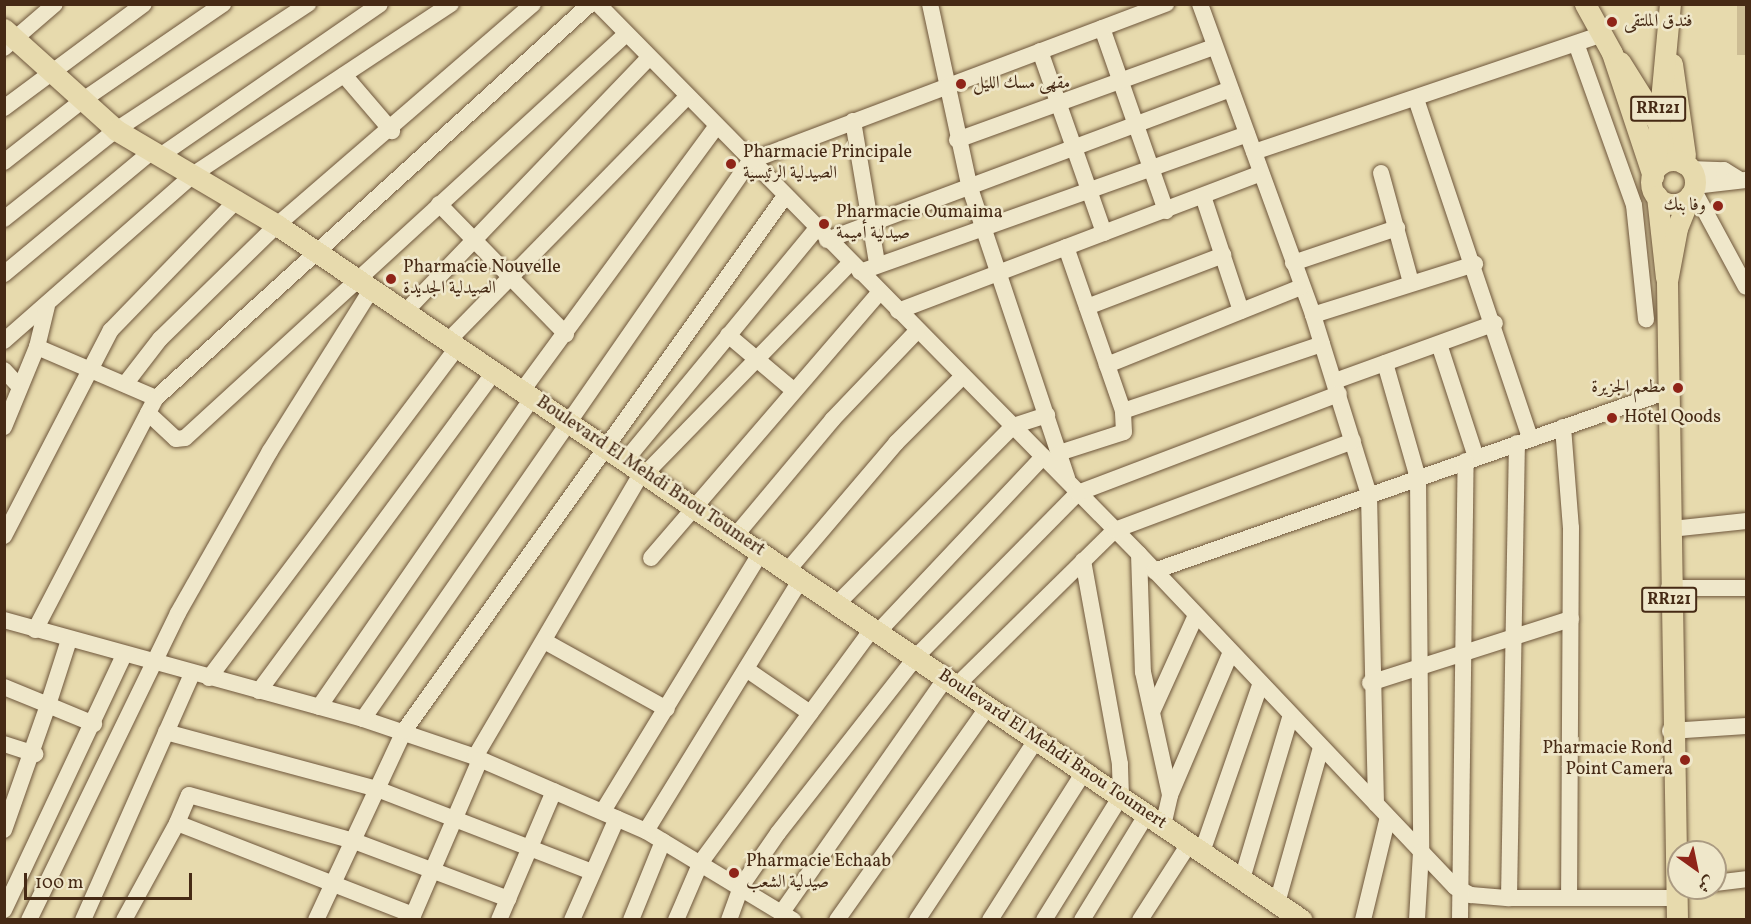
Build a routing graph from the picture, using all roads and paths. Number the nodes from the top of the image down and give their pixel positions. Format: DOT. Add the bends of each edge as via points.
graph roads {
  1 [pos="56,4"];
  2 [pos="144,4"];
  3 [pos="223,4"];
  4 [pos="308,4"];
  5 [pos="380,4"];
  6 [pos="451,4"];
  7 [pos="533,4"];
  8 [pos="590,4"];
  9 [pos="598,4"];
  10 [pos="930,4"];
  11 [pos="1200,4"];
  12 [pos="1585,4"];
  13 [pos="1670,4"];
  14 [pos="1162,5"];
  15 [pos="1102,28"];
  16 [pos="626,34"];
  17 [pos="1602,34"];
  18 [pos="8,38"];
  19 [pos="1214,46"];
  20 [pos="1576,46"];
  21 [pos="1669,49"];
  22 [pos="1040,51"];
  23 [pos="1612,53"];
  24 [pos="649,58"];
  25 [pos="52,71"];
  26 [pos="344,75"];
  27 [pos="1118,81"];
  28 [pos="948,86"];
  29 [pos="1230,89"];
  30 [pos="687,97"];
  31 [pos="1416,99"];
  32 [pos="82,100"];
  33 [pos="1056,103"];
  34 [pos="4,108"];
  35 [pos="1657,118"];
  36 [pos="853,121"];
  37 [pos="1135,124"];
  38 [pos="716,127"];
  39 [pos="116,130"];
  40 [pos="392,131"];
  41 [pos="1247,134"];
  42 [pos="957,140"];
  43 [pos="1073,147"];
  44 [pos="1254,152"];
  45 [pos="155,154"];
  46 [pos="750,161"];
  47 [pos="4,162"];
  48 [pos="1151,166"];
  49 [pos="1261,173"];
  50 [pos="1381,173"];
  51 [pos="1654,173"];
  52 [pos="194,174"];
  53 [pos="1743,180"];
  54 [pos="969,185"];
  55 [pos="1690,187"];
  56 [pos="1087,189"];
  57 [pos="785,196"];
  58 [pos="1203,196"];
  59 [pos="1657,196"];
  60 [pos="238,199"];
  61 [pos="439,204"];
  62 [pos="1166,211"];
  63 [pos="4,219"];
  64 [pos="870,223"];
  65 [pos="277,225"];
  66 [pos="982,226"];
  67 [pos="1397,228"];
  68 [pos="1104,233"];
  69 [pos="822,234"];
  70 [pos="473,239"];
  71 [pos="1066,247"];
  72 [pos="316,252"];
  73 [pos="1223,255"];
  74 [pos="877,263"];
  75 [pos="1293,263"];
  76 [pos="1475,264"];
  77 [pos="855,267"];
  78 [pos="998,272"];
  79 [pos="4,274"];
  80 [pos="354,278"];
  81 [pos="512,278"];
  82 [pos="1667,281"];
  83 [pos="1411,283"];
  84 [pos="1301,287"];
  85 [pos="1746,287"];
  86 [pos="372,290"];
  87 [pos="880,292"];
  88 [pos="47,306"];
  89 [pos="1087,307"];
  90 [pos="898,311"];
  91 [pos="1242,311"];
  92 [pos="405,312"];
  93 [pos="1312,315"];
  94 [pos="1646,319"];
  95 [pos="1495,323"];
  96 [pos="917,330"];
  97 [pos="566,334"];
  98 [pos="728,335"];
  99 [pos="4,341"];
  100 [pos="1322,344"];
  101 [pos="1439,344"];
  102 [pos="453,345"];
  103 [pos="37,347"];
  104 [pos="754,359"];
  105 [pos="1385,363"];
  106 [pos="1107,365"];
  107 [pos="4,370"];
  108 [pos="93,371"];
  109 [pos="494,372"];
  110 [pos="963,376"];
  111 [pos="126,384"];
  112 [pos="19,386"];
  113 [pos="1337,388"];
  114 [pos="792,389"];
  115 [pos="1668,391"];
  116 [pos="527,394"];
  117 [pos="152,406"];
  118 [pos="8,410"];
  119 [pos="1123,411"];
  120 [pos="1047,415"];
  121 [pos="567,421"];
  122 [pos="1013,426"];
  123 [pos="4,427"];
  124 [pos="1563,427"];
  125 [pos="1353,441"];
  126 [pos="1524,441"];
  127 [pos="1051,455"];
  128 [pos="1471,459"];
  129 [pos="630,464"];
  130 [pos="1418,478"];
  131 [pos="1073,488"];
  132 [pos="1369,495"];
  133 [pos="697,506"];
  134 [pos="1746,521"];
  135 [pos="1671,529"];
  136 [pos="1114,530"];
  137 [pos="736,535"];
  138 [pos="4,536"];
  139 [pos="761,552"];
  140 [pos="1138,554"];
  141 [pos="651,558"];
  142 [pos="1083,560"];
  143 [pos="1154,571"];
  144 [pos="794,574"];
  145 [pos="1669,588"];
  146 [pos="1746,588"];
  147 [pos="837,604"];
  148 [pos="1196,615"];
  149 [pos="1571,619"];
  150 [pos="4,620"];
  151 [pos="35,630"];
  152 [pos="876,630"];
  153 [pos="1512,638"];
  154 [pos="69,640"];
  155 [pos="546,642"];
  156 [pos="1231,652"];
  157 [pos="1467,652"];
  158 [pos="124,656"];
  159 [pos="916,657"];
  160 [pos="151,663"];
  161 [pos="1417,668"];
  162 [pos="746,669"];
  163 [pos="192,674"];
  164 [pos="209,678"];
  165 [pos="951,682"];
  166 [pos="1261,683"];
  167 [pos="1370,683"];
  168 [pos="4,687"];
  169 [pos="260,692"];
  170 [pos="48,705"];
  171 [pos="318,707"];
  172 [pos="988,707"];
  173 [pos="667,709"];
  174 [pos="1153,710"];
  175 [pos="810,712"];
  176 [pos="1291,715"];
  177 [pos="363,719"];
  178 [pos="94,724"];
  179 [pos="1746,726"];
  180 [pos="404,731"];
  181 [pos="1670,731"];
  182 [pos="166,732"];
  183 [pos="1036,740"];
  184 [pos="4,744"];
  185 [pos="1321,747"];
  186 [pos="35,754"];
  187 [pos="478,758"];
  188 [pos="1083,772"];
  189 [pos="377,789"];
  190 [pos="554,791"];
  191 [pos="1170,795"];
  192 [pos="1121,796"];
  193 [pos="1376,804"];
  194 [pos="610,814"];
  195 [pos="457,817"];
  196 [pos="1388,817"];
  197 [pos="1155,820"];
  198 [pos="177,823"];
  199 [pos="4,830"];
  200 [pos="646,831"];
  201 [pos="1675,840"];
  202 [pos="354,841"];
  203 [pos="663,841"];
  204 [pos="529,846"];
  205 [pos="1196,848"];
  206 [pos="1421,852"];
  207 [pos="701,862"];
  208 [pos="434,871"];
  209 [pos="590,871"];
  210 [pos="1242,879"];
  211 [pos="1746,879"];
  212 [pos="334,880"];
  213 [pos="1727,881"];
  214 [pos="742,885"];
  215 [pos="1667,891"];
  216 [pos="1462,892"];
  217 [pos="1569,897"];
  218 [pos="1509,898"];
  219 [pos="508,899"];
  220 [pos="1678,900"];
  221 [pos="1277,903"];
  222 [pos="4,910"];
  223 [pos="787,916"];
  224 [pos="412,917"];
  225 [pos="128,918"];
  226 [pos="1298,918"];
  227 [pos="28,920"];
  228 [pos="83,920"];
  229 [pos="316,920"];
  230 [pos="499,920"];
  231 [pos="572,920"];
  232 [pos="631,920"];
  233 [pos="676,920"];
  234 [pos="729,920"];
  235 [pos="837,920"];
  236 [pos="917,920"];
  237 [pos="990,920"];
  238 [pos="1044,920"];
  239 [pos="1082,920"];
  240 [pos="1140,920"];
  241 [pos="1363,920"];
  242 [pos="1417,920"];
  243 [pos="1460,920"];
  244 [pos="1677,920"];
  1 -- 18 [label="street"];
  2 -- 25 [label="street"];
  3 -- 32 [label="street"];
  4 -- 39 [label="street"];
  5 -- 45 [label="street"];
  6 -- 26 [label="street"];
  7 -- 40 [label="street"];
  8 -- 72 [label="street"];
  9 -- 16 [label="street"];
  10 -- 28 [label="street"];
  11 -- 19 [label="street"];
  12 -- 17 [label="main road"];
  13 -- 21 [label="main road, RR121"];
  14 -- 15 [label="street"];
  15 -- 22 [label="street"];
  15 -- 27 [label="street"];
  16 -- 24 [label="street"];
  16 -- 61 [label="street"];
  17 -- 20 [label="street"];
  17 -- 23 [label="main road"];
  18 -- 25 [label="main road, Boulevard El Mehdi Bnou Toumert"];
  19 -- 27 [label="street"];
  19 -- 29 [label="street"];
  20 -- 31 [label="street"];
  20 -- 94 [label="street" via="1634,205"];
  21 -- 35 [label="main road, RR121"];
  21 -- 55 [label="main road, RR121"];
  22 -- 28 [label="street"];
  22 -- 33 [label="street"];
  23 -- 35 [label="main road"];
  23 -- 51 [label="main road"];
  24 -- 30 [label="street"];
  24 -- 70 [label="street"];
  25 -- 32 [label="main road, Boulevard El Mehdi Bnou Toumert"];
  25 -- 34 [label="street"];
  26 -- 40 [label="street"];
  26 -- 52 [label="street"];
  27 -- 33 [label="street"];
  27 -- 37 [label="street"];
  28 -- 36 [label="street"];
  28 -- 42 [label="street"];
  29 -- 37 [label="street"];
  29 -- 41 [label="street"];
  30 -- 38 [label="street"];
  30 -- 81 [label="street"];
  31 -- 44 [label="street"];
  31 -- 76 [label="street"];
  32 -- 39 [label="main road, Boulevard El Mehdi Bnou Toumert"];
  32 -- 47 [label="street"];
  33 -- 42 [label="street"];
  33 -- 43 [label="street"];
  35 -- 51 [label="main road, RR121"];
  35 -- 55 [label="main road"];
  36 -- 46 [label="street"];
  36 -- 64 [label="street"];
  37 -- 43 [label="street"];
  37 -- 48 [label="street"];
  38 -- 46 [label="street"];
  38 -- 97 [label="street"];
  39 -- 45 [label="main road, Boulevard El Mehdi Bnou Toumert"];
  39 -- 63 [label="street"];
  40 -- 65 [label="street"];
  41 -- 44 [label="street"];
  41 -- 48 [label="street"];
  42 -- 54 [label="street"];
  43 -- 54 [label="street"];
  43 -- 56 [label="street"];
  44 -- 49 [label="street"];
  45 -- 52 [label="main road, Boulevard El Mehdi Bnou Toumert"];
  45 -- 79 [label="street"];
  46 -- 57 [label="street"];
  46 -- 121 [label="street"];
  48 -- 56 [label="street"];
  48 -- 62 [label="street"];
  49 -- 58 [label="street"];
  49 -- 75 [label="street"];
  50 -- 67 [label="street"];
  51 -- 55 [label="main road" via="1667,162"];
  51 -- 59 [label="main road, RR121"];
  52 -- 60 [label="main road, Boulevard El Mehdi Bnou Toumert"];
  52 -- 88 [label="street"];
  53 -- 55 [label="street" via="1723,186"];
  53 -- 55 [label="street" via="1724,170"];
  54 -- 64 [label="street"];
  54 -- 66 [label="street"];
  55 -- 59 [label="main road"];
  55 -- 82 [label="main road, RR121"];
  55 -- 85 [label="street"];
  56 -- 66 [label="street"];
  56 -- 68 [label="street"];
  57 -- 69 [label="street"];
  57 -- 129 [label="street"];
  58 -- 62 [label="street"];
  58 -- 73 [label="street"];
  59 -- 82 [label="main road, RR121" via="1658,241"];
  60 -- 65 [label="main road, Boulevard El Mehdi Bnou Toumert"];
  60 -- 108 [label="street" via="122,314"];
  61 -- 70 [label="street"];
  61 -- 80 [label="street"];
  62 -- 68 [label="street"];
  64 -- 69 [label="street"];
  64 -- 74 [label="street"];
  65 -- 72 [label="main road, Boulevard El Mehdi Bnou Toumert"];
  65 -- 111 [label="street" via="160,339"];
  66 -- 74 [label="street"];
  66 -- 78 [label="street"];
  67 -- 75 [label="street"];
  67 -- 83 [label="street"];
  68 -- 71 [label="street"];
  69 -- 77 [label="street"];
  69 -- 98 [label="street"];
  70 -- 81 [label="street"];
  70 -- 92 [label="street"];
  71 -- 78 [label="street"];
  71 -- 89 [label="street"];
  72 -- 80 [label="main road, Boulevard El Mehdi Bnou Toumert"];
  72 -- 117 [label="street"];
  73 -- 89 [label="street"];
  73 -- 91 [label="street"];
  74 -- 77 [label="street"];
  75 -- 84 [label="street"];
  76 -- 83 [label="street"];
  76 -- 95 [label="street"];
  77 -- 87 [label="street"];
  77 -- 104 [label="street"];
  78 -- 90 [label="street"];
  78 -- 120 [label="street"];
  80 -- 86 [label="main road, Boulevard El Mehdi Bnou Toumert"];
  80 -- 117 [label="street" via="185,438 176,440"];
  81 -- 97 [label="street"];
  81 -- 102 [label="street"];
  82 -- 115 [label="main road, RR121"];
  83 -- 93 [label="street"];
  84 -- 91 [label="street"];
  84 -- 93 [label="street"];
  86 -- 92 [label="main road, Boulevard El Mehdi Bnou Toumert"];
  86 -- 160 [label="street" via="270,451"];
  87 -- 90 [label="street"];
  87 -- 114 [label="street"];
  88 -- 99 [label="street"];
  88 -- 103 [label="street"];
  89 -- 106 [label="street"];
  90 -- 96 [label="street"];
  91 -- 106 [label="street"];
  92 -- 102 [label="main road, Boulevard El Mehdi Bnou Toumert"];
  93 -- 100 [label="street"];
  95 -- 101 [label="street"];
  95 -- 126 [label="street"];
  96 -- 110 [label="street"];
  96 -- 137 [label="street" via="832,420"];
  97 -- 116 [label="street"];
  98 -- 104 [label="street"];
  98 -- 129 [label="street"];
  100 -- 113 [label="street"];
  100 -- 119 [label="street"];
  101 -- 105 [label="street"];
  101 -- 128 [label="street"];
  102 -- 109 [label="main road, Boulevard El Mehdi Bnou Toumert"];
  102 -- 164 [label="street"];
  103 -- 108 [label="street"];
  103 -- 112 [label="street"];
  104 -- 114 [label="street"];
  104 -- 129 [label="street"];
  105 -- 113 [label="street"];
  105 -- 130 [label="street"];
  106 -- 119 [label="street"];
  107 -- 112 [label="street"];
  108 -- 111 [label="street"];
  108 -- 138 [label="street"];
  109 -- 116 [label="main road, Boulevard El Mehdi Bnou Toumert"];
  109 -- 169 [label="street"];
  110 -- 122 [label="street"];
  110 -- 144 [label="street" via="896,442"];
  111 -- 117 [label="street"];
  112 -- 118 [label="street"];
  113 -- 125 [label="street"];
  113 -- 131 [label="street"];
  114 -- 133 [label="street"];
  115 -- 124 [label="street"];
  115 -- 135 [label="main road, RR121"];
  116 -- 121 [label="main road, Boulevard El Mehdi Bnou Toumert"];
  116 -- 171 [label="street"];
  117 -- 151 [label="street"];
  118 -- 123 [label="street"];
  119 -- 127 [label="street" via="1124,432"];
  120 -- 122 [label="street"];
  120 -- 127 [label="street"];
  121 -- 129 [label="main road, Boulevard El Mehdi Bnou Toumert"];
  121 -- 177 [label="street"];
  122 -- 127 [label="street"];
  122 -- 147 [label="street"];
  124 -- 126 [label="street"];
  124 -- 149 [label="street"];
  125 -- 132 [label="street"];
  125 -- 136 [label="street"];
  126 -- 128 [label="street"];
  126 -- 153 [label="street"];
  127 -- 131 [label="street"];
  127 -- 152 [label="street"];
  128 -- 130 [label="street"];
  128 -- 157 [label="street"];
  129 -- 133 [label="main road, Boulevard El Mehdi Bnou Toumert"];
  129 -- 155 [label="street"];
  129 -- 180 [label="street"];
  130 -- 132 [label="street"];
  130 -- 161 [label="street"];
  131 -- 136 [label="street"];
  131 -- 159 [label="street"];
  132 -- 143 [label="street"];
  132 -- 167 [label="street"];
  133 -- 137 [label="main road, Boulevard El Mehdi Bnou Toumert"];
  133 -- 141 [label="street"];
  134 -- 135 [label="street"];
  135 -- 145 [label="main road, RR121"];
  136 -- 140 [label="street"];
  136 -- 142 [label="street"];
  137 -- 139 [label="main road, Boulevard El Mehdi Bnou Toumert"];
  139 -- 144 [label="main road, Boulevard El Mehdi Bnou Toumert"];
  139 -- 173 [label="street"];
  140 -- 143 [label="street"];
  140 -- 174 [label="street" via="1142,660"];
  142 -- 165 [label="street"];
  142 -- 192 [label="street" via="1094,596"];
  143 -- 148 [label="street"];
  144 -- 147 [label="main road, Boulevard El Mehdi Bnou Toumert"];
  144 -- 162 [label="street"];
  145 -- 146 [label="street"];
  145 -- 181 [label="main road, RR121"];
  147 -- 152 [label="main road, Boulevard El Mehdi Bnou Toumert"];
  148 -- 156 [label="street"];
  148 -- 174 [label="street"];
  149 -- 153 [label="street"];
  149 -- 217 [label="street"];
  150 -- 151 [label="street"];
  151 -- 154 [label="street"];
  152 -- 159 [label="main road, Boulevard El Mehdi Bnou Toumert"];
  152 -- 175 [label="street"];
  153 -- 157 [label="street"];
  153 -- 218 [label="street"];
  154 -- 158 [label="street"];
  154 -- 170 [label="street"];
  155 -- 173 [label="street"];
  155 -- 187 [label="street"];
  156 -- 166 [label="street"];
  156 -- 191 [label="street"];
  157 -- 161 [label="street"];
  157 -- 216 [label="street"];
  158 -- 160 [label="street"];
  158 -- 178 [label="street"];
  159 -- 165 [label="main road, Boulevard El Mehdi Bnou Toumert"];
  159 -- 214 [label="street"];
  160 -- 163 [label="street"];
  160 -- 227 [label="street"];
  161 -- 167 [label="street"];
  161 -- 206 [label="street"];
  162 -- 175 [label="street"];
  162 -- 200 [label="street"];
  163 -- 164 [label="street"];
  163 -- 182 [label="street"];
  164 -- 169 [label="street"];
  165 -- 172 [label="main road, Boulevard El Mehdi Bnou Toumert"];
  165 -- 223 [label="street"];
  166 -- 176 [label="street"];
  166 -- 205 [label="street"];
  167 -- 193 [label="street"];
  168 -- 170 [label="street"];
  169 -- 171 [label="street"];
  170 -- 178 [label="street"];
  170 -- 186 [label="street"];
  171 -- 177 [label="street"];
  172 -- 183 [label="main road, Boulevard El Mehdi Bnou Toumert"];
  172 -- 235 [label="street"];
  173 -- 194 [label="street"];
  174 -- 191 [label="street"];
  175 -- 207 [label="street"];
  176 -- 185 [label="street"];
  176 -- 210 [label="street"];
  177 -- 180 [label="street"];
  178 -- 222 [label="street"];
  179 -- 181 [label="street"];
  180 -- 187 [label="street"];
  180 -- 189 [label="street"];
  181 -- 201 [label="main road, RR121"];
  182 -- 189 [label="street"];
  182 -- 228 [label="street"];
  183 -- 188 [label="main road, Boulevard El Mehdi Bnou Toumert"];
  183 -- 236 [label="street"];
  184 -- 186 [label="street"];
  185 -- 193 [label="street"];
  185 -- 221 [label="street"];
  186 -- 199 [label="street"];
  187 -- 190 [label="street"];
  187 -- 195 [label="street"];
  188 -- 192 [label="main road, Boulevard El Mehdi Bnou Toumert"];
  188 -- 237 [label="street"];
  189 -- 195 [label="street"];
  189 -- 202 [label="street"];
  190 -- 194 [label="street"];
  190 -- 204 [label="street"];
  191 -- 197 [label="street"];
  192 -- 197 [label="main road, Boulevard El Mehdi Bnou Toumert"];
  192 -- 238 [label="street"];
  193 -- 196 [label="street"];
  194 -- 200 [label="street"];
  194 -- 209 [label="street"];
  195 -- 204 [label="street"];
  195 -- 208 [label="street"];
  196 -- 206 [label="street"];
  196 -- 241 [label="street"];
  197 -- 205 [label="main road, Boulevard El Mehdi Bnou Toumert"];
  197 -- 239 [label="street"];
  198 -- 202 [label="street" via="192,793"];
  198 -- 212 [label="street"];
  198 -- 225 [label="street"];
  200 -- 203 [label="street"];
  202 -- 208 [label="street"];
  202 -- 212 [label="street"];
  203 -- 207 [label="street"];
  203 -- 232 [label="street"];
  204 -- 209 [label="street"];
  204 -- 219 [label="street"];
  205 -- 210 [label="main road, Boulevard El Mehdi Bnou Toumert"];
  205 -- 240 [label="street"];
  206 -- 216 [label="street"];
  206 -- 242 [label="street"];
  207 -- 214 [label="street"];
  207 -- 233 [label="street"];
  208 -- 219 [label="street"];
  208 -- 224 [label="street"];
  209 -- 231 [label="street"];
  210 -- 221 [label="main road, Boulevard El Mehdi Bnou Toumert"];
  211 -- 213 [label="street"];
  212 -- 224 [label="street"];
  212 -- 229 [label="street"];
  214 -- 223 [label="street"];
  214 -- 234 [label="street"];
  215 -- 217 [label="street"];
  216 -- 218 [label="street"];
  216 -- 243 [label="street"];
  217 -- 218 [label="street"];
  219 -- 230 [label="street"];
  220 -- 244 [label="main road, RR121"];
  221 -- 226 [label="main road, Boulevard El Mehdi Bnou Toumert"];
}
